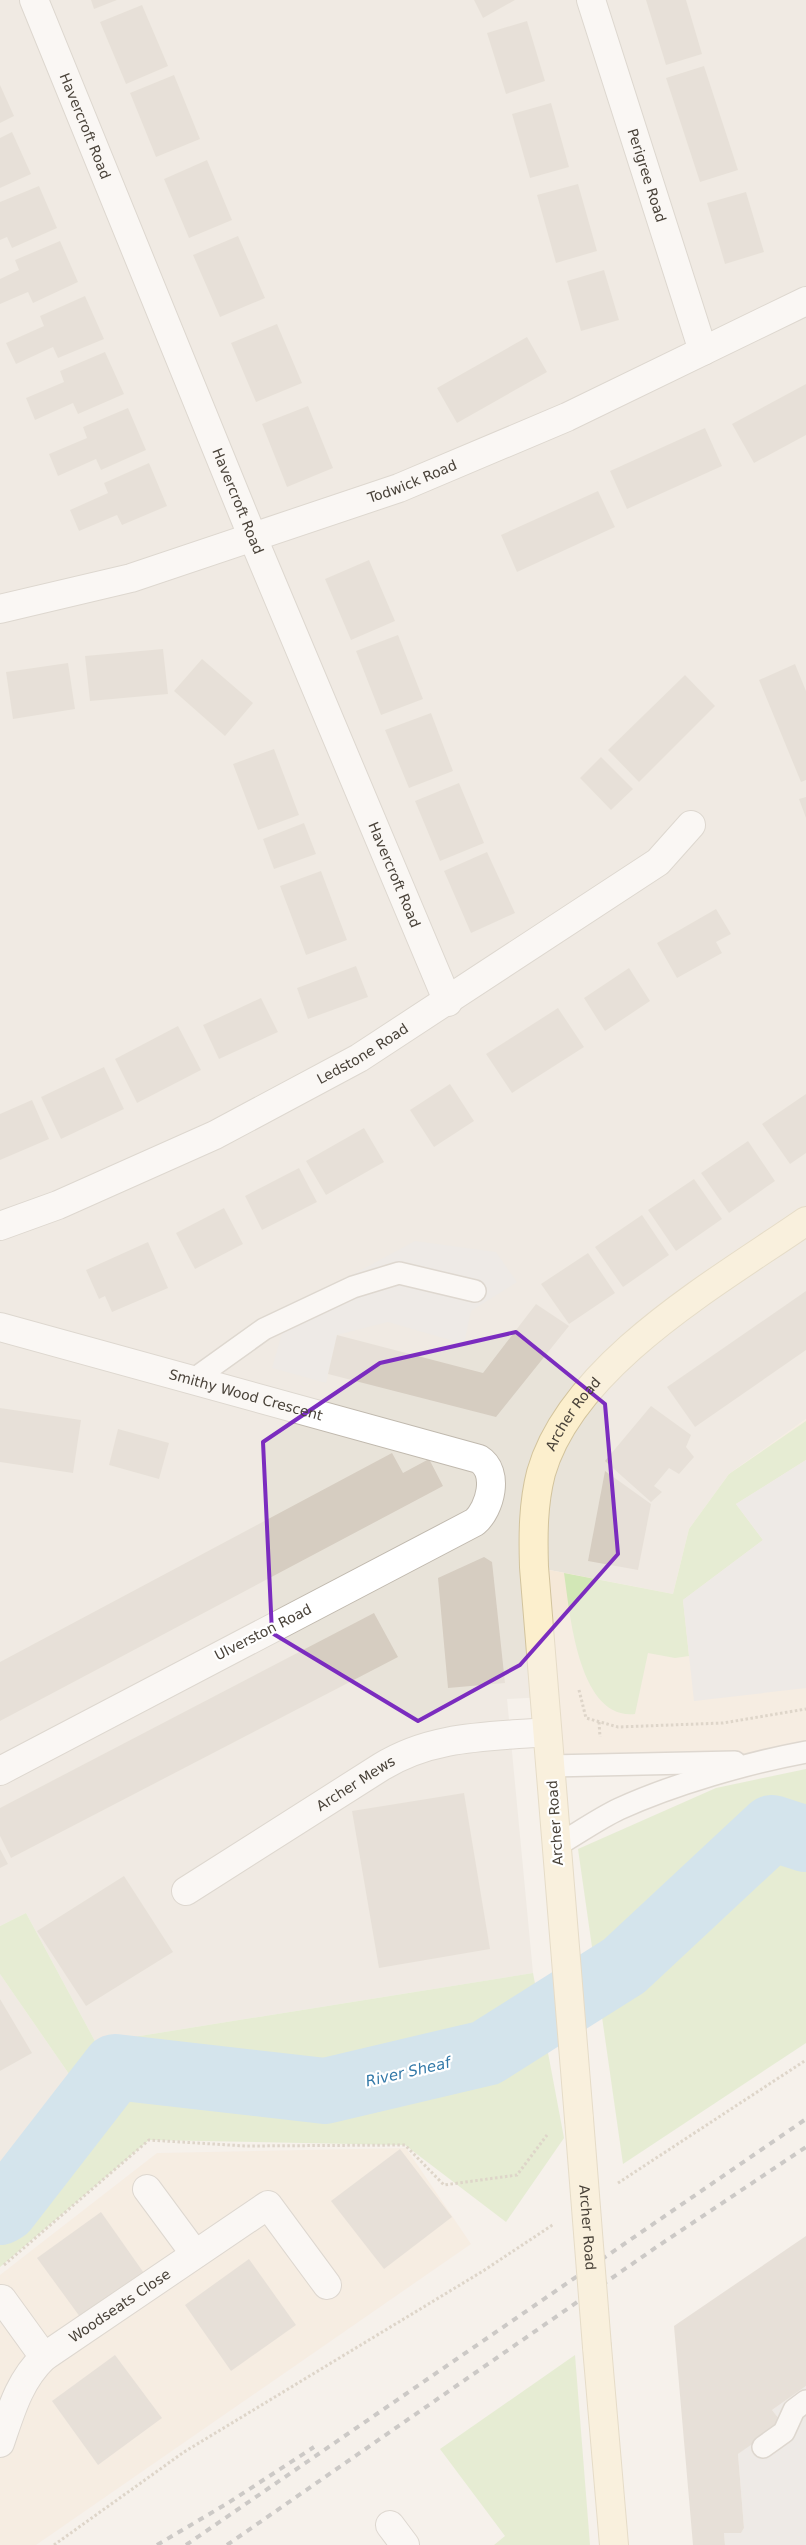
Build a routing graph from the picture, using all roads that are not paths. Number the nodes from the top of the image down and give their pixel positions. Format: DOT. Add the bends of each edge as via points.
graph roads {
  1 [pos="34,0"];
  2 [pos="591,0"];
  3 [pos="806,301"];
  4 [pos="703,351"];
  5 [pos="254,538"];
  6 [pos="0,609"];
  7 [pos="691,825"];
  8 [pos="448,1002"];
  9 [pos="806,1221"];
  10 [pos="0,1226"];
  11 [pos="475,1291"];
  12 [pos="0,1327"];
  13 [pos="190,1382"];
  14 [pos="487,1469"];
  15 [pos="547,1732"];
  16 [pos="806,1752"];
  17 [pos="760,1761"];
  18 [pos="550,1766"];
  19 [pos="0,1771"];
  20 [pos="556,1846"];
  21 [pos="186,1891"];
  22 [pos="147,2189"];
  23 [pos="195,2254"];
  24 [pos="328,2286"];
  25 [pos="2,2299"];
  26 [pos="44,2357"];
  27 [pos="806,2401"];
  28 [pos="0,2443"];
  29 [pos="763,2447"];
  30 [pos="614,2545"];
  1 -- 5 [label="street, Havercroft Road"];
  2 -- 4 [label="street, Perigree Road"];
  3 -- 4 [label="street, Todwick Road"];
  4 -- 5 [label="street, Todwick Road" via="567,417 399,488"];
  5 -- 6 [label="street, Todwick Road" via="131,578"];
  5 -- 8 [label="street, Havercroft Road"];
  7 -- 8 [label="street, Ledstone Road" via="658,862"];
  8 -- 10 [label="street, Ledstone Road" via="359,1058 215,1135 58,1205"];
  9 -- 15 [label="street, Archer Road" via="642,1335 586,1394 556,1439 542,1471 533,1519"];
  11 -- 13 [label="lane" via="398,1273 353,1287 264,1329"];
  12 -- 13 [label="street, Smithy Wood Crescent"];
  13 -- 14 [label="street, Smithy Wood Crescent" via="466,1455 481,1460"];
  14 -- 19 [label="street, Ulverston Road" via="491,1481 488,1503 475,1522"];
  15 -- 18 [label="street, Archer Road"];
  15 -- 21 [label="street, Archer Mews" via="449,1740 411,1751"];
  16 -- 17 [label="lane"];
  17 -- 18 [label="lane"];
  17 -- 20 [label="lane" via="640,1800"];
  18 -- 20 [label="street, Archer Road"];
  20 -- 30 [label="street, Archer Road, bridge"];
  22 -- 23 [label="street"];
  23 -- 24 [label="street, Woodseats Close" via="268,2205"];
  23 -- 26 [label="street, Woodseats Close"];
  25 -- 26 [label="street"];
  26 -- 28 [label="street, Woodseats Close" via="22,2383"];
  27 -- 29 [label="lane" via="794,2410 784,2432"];
}
